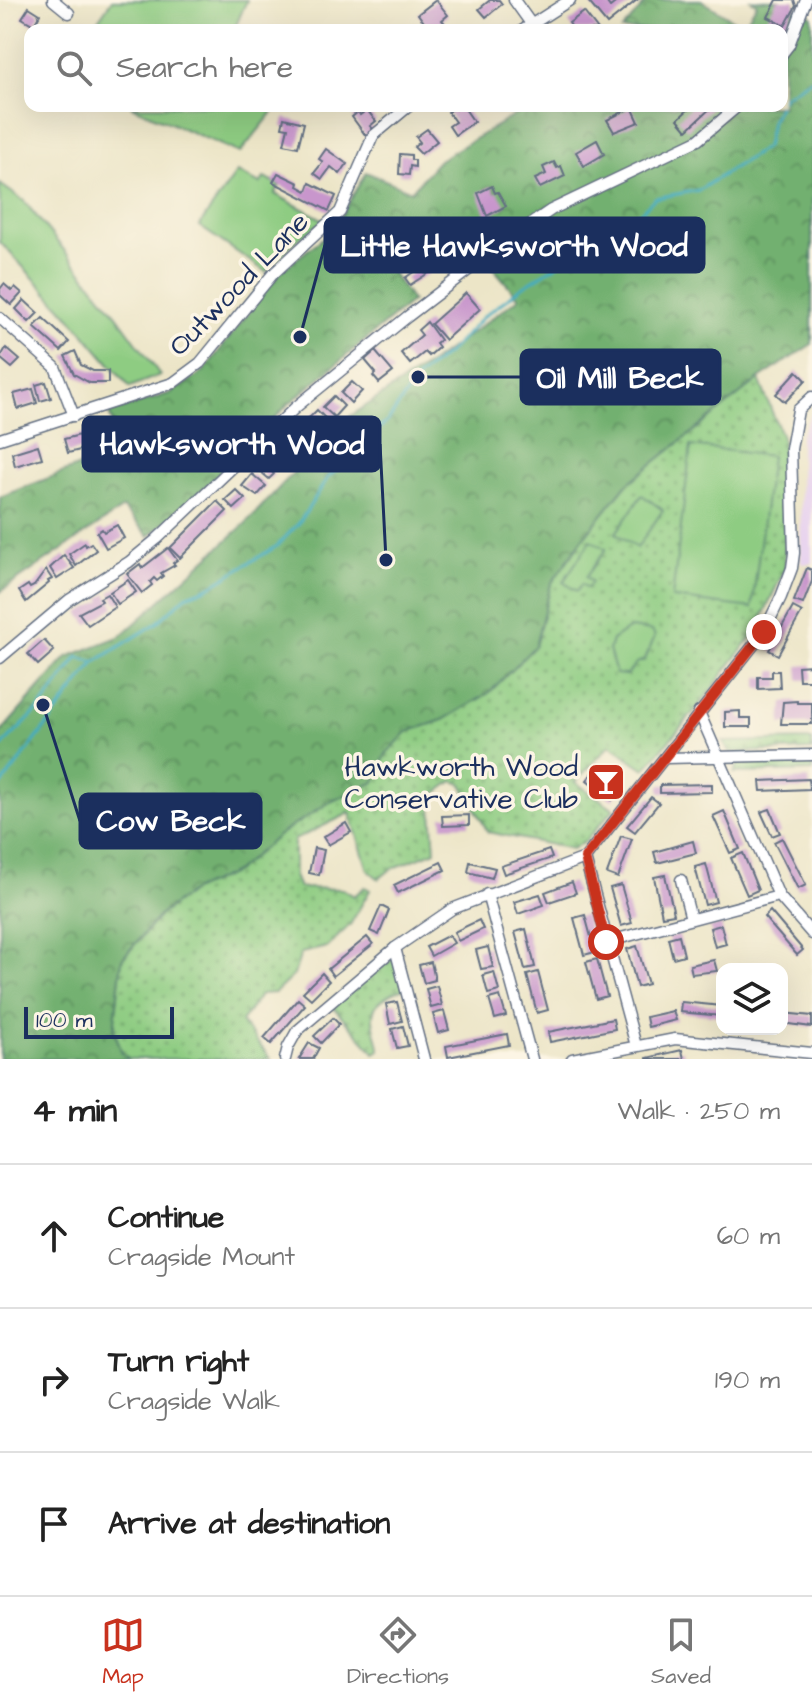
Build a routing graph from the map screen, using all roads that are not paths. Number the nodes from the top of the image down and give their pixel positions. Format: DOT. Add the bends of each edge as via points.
graph roads {
  1 [pos="514,0"];
  2 [pos="570,0"];
  3 [pos="806,0"];
  4 [pos="58,1"];
  5 [pos="69,13"];
  6 [pos="528,24"];
  7 [pos="536,24"];
  8 [pos="788,46"];
  9 [pos="402,112"];
  10 [pos="731,112"];
  11 [pos="0,318"];
  12 [pos="812,397"];
  13 [pos="74,416"];
  14 [pos="0,439"];
  15 [pos="0,658"];
  16 [pos="699,712"];
  17 [pos="812,755"];
  18 [pos="665,758"];
  19 [pos="718,758"];
  20 [pos="585,858"];
  21 [pos="681,880"];
  22 [pos="487,894"];
  23 [pos="779,896"];
  24 [pos="691,919"];
  25 [pos="812,934"];
  26 [pos="606,942"];
  27 [pos="395,948"];
  28 [pos="636,1046"];
  29 [pos="764,1053"];
  30 [pos="812,1053"];
  31 [pos="285,1059"];
  32 [pos="424,1059"];
  33 [pos="532,1059"];
  34 [pos="572,1059"];
  1 -- 6 [label="street"];
  2 -- 7 [label="street"];
  3 -- 8 [label="street"];
  4 -- 5 [label="street"];
  9 -- 13 [label="street, Outwood Lane" via="373,136 340,212 272,275 200,363 173,383"];
  10 -- 15 [label="street" via="698,140 551,210 513,236 296,407 148,546 69,600"];
  11 -- 13 [label="street" via="55,367"];
  12 -- 16 [label="street" via="798,410 791,449 792,568 764,632"];
  13 -- 14 [label="street, Outwood Lane"];
  16 -- 18 [label="street"];
  16 -- 19 [label="street"];
  17 -- 19 [label="street"];
  18 -- 19 [label="street"];
  18 -- 20 [label="street"];
  19 -- 23 [label="street"];
  20 -- 22 [label="street"];
  20 -- 26 [label="street"];
  21 -- 24 [label="street"];
  22 -- 27 [label="street" via="452,909"];
  22 -- 33 [label="street"];
  23 -- 24 [label="street"];
  23 -- 25 [label="street"];
  24 -- 26 [label="street"];
  26 -- 28 [label="street"];
  27 -- 31 [label="street" via="297,1031"];
  27 -- 32 [label="street"];
  28 -- 29 [label="street" via="690,1038"];
  28 -- 34 [label="street"];
  29 -- 30 [label="street"];
}
